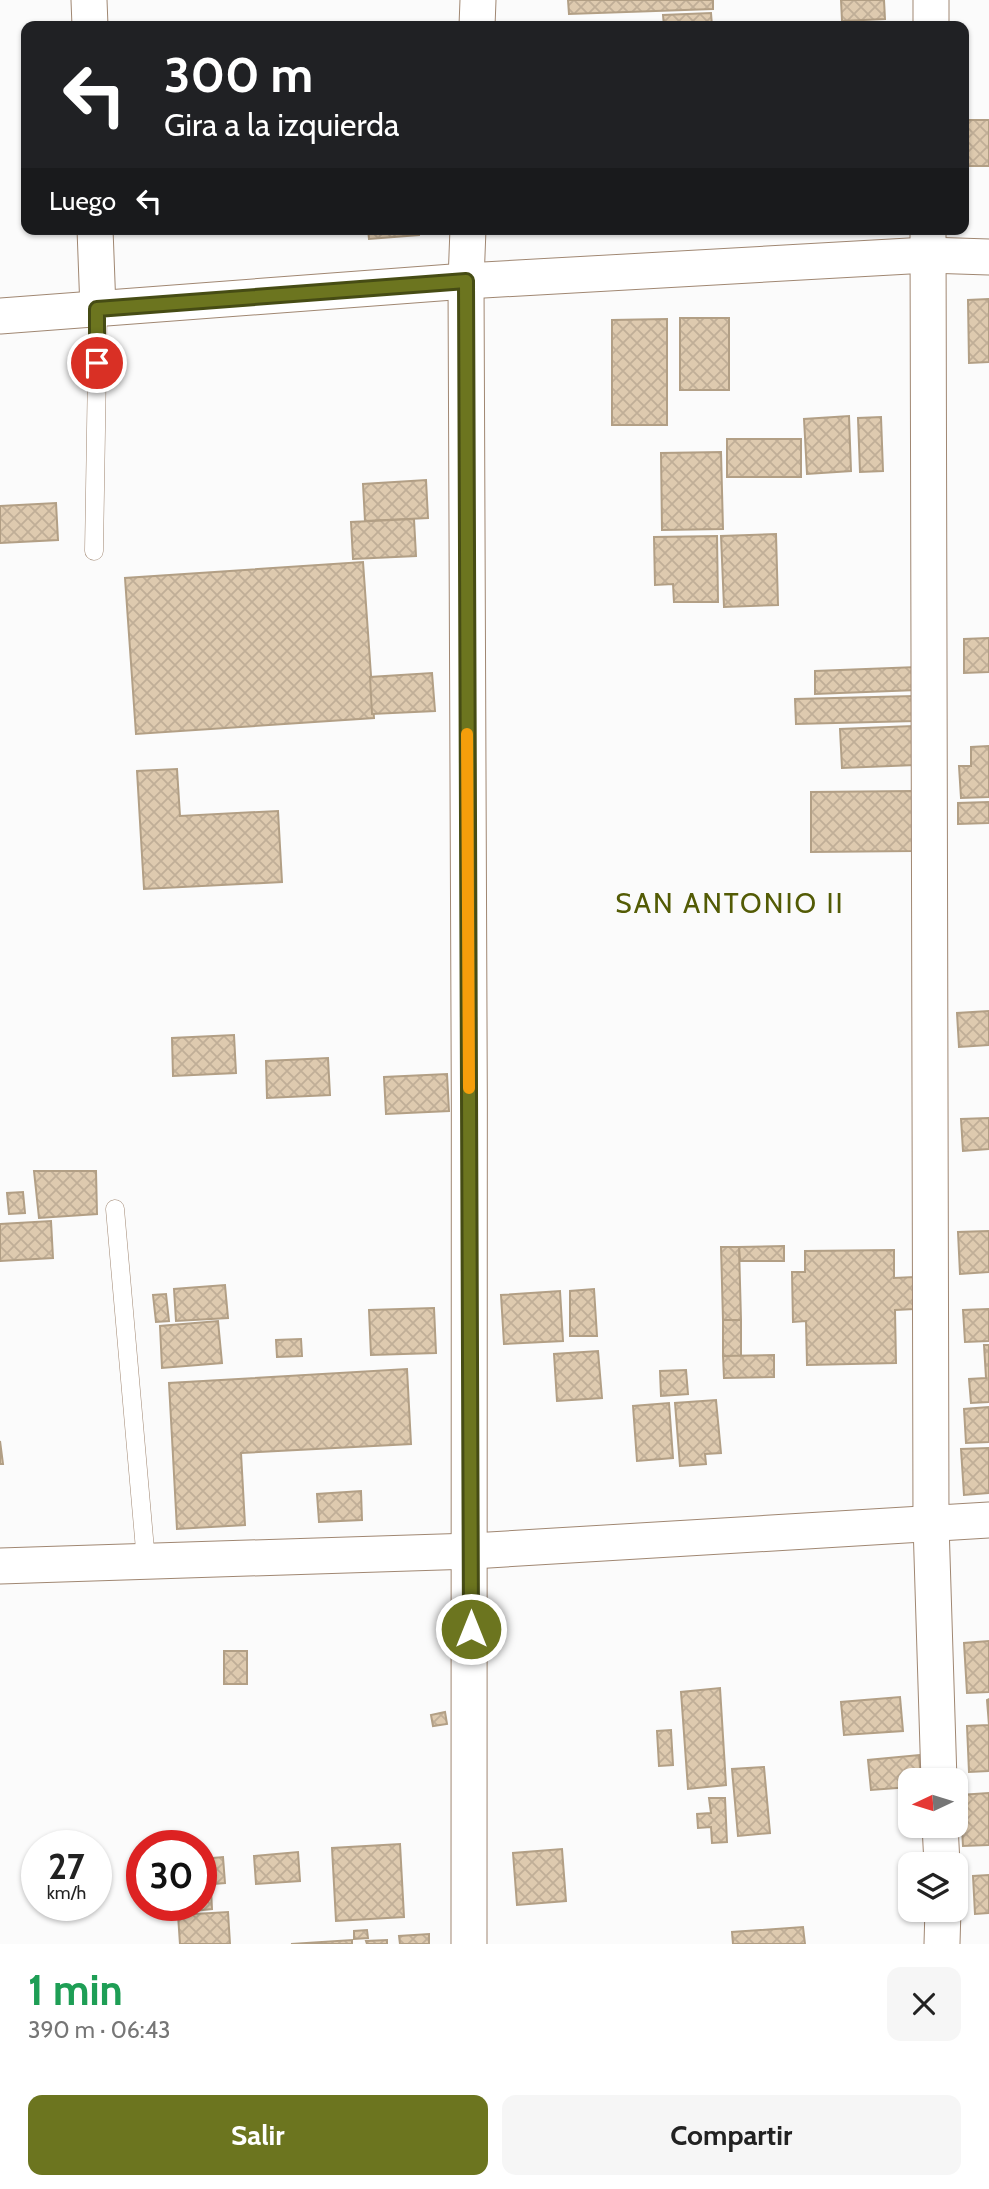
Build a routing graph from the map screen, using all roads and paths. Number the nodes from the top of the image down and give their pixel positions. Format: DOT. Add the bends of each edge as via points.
graph roads {
  1 [pos="89,0"];
  2 [pos="478,0"];
  3 [pos="931,0"];
  4 [pos="89,21"];
  5 [pos="477,21"];
  6 [pos="931,21"];
  7 [pos="95,235"];
  8 [pos="468,235"];
  9 [pos="927,242"];
  10 [pos="989,257"];
  11 [pos="466,281"];
  12 [pos="97,309"];
  13 [pos="0,316"];
  14 [pos="94,551"];
  15 [pos="115,1209"];
  16 [pos="989,1520"];
  17 [pos="931,1524"];
  18 [pos="472,1551"];
  19 [pos="146,1562"];
  20 [pos="0,1566"];
  21 [pos="939,1768"];
  22 [pos="943,1922"];
  23 [pos="469,1944"];
  24 [pos="943,1944"];
  1 -- 4 [label="street"];
  2 -- 5 [label="street"];
  3 -- 6 [label="street"];
  7 -- 12 [label="street"];
  8 -- 11 [label="street"];
  9 -- 10 [label="street"];
  9 -- 11 [label="street"];
  9 -- 17 [label="street"];
  11 -- 12 [label="street"];
  11 -- 18 [label="street"];
  12 -- 13 [label="street"];
  12 -- 14 [label="lane"];
  15 -- 19 [label="lane"];
  16 -- 17 [label="street"];
  17 -- 18 [label="street"];
  17 -- 21 [label="street"];
  18 -- 19 [label="street"];
  18 -- 23 [label="street"];
  19 -- 20 [label="street"];
  22 -- 24 [label="street"];
}
